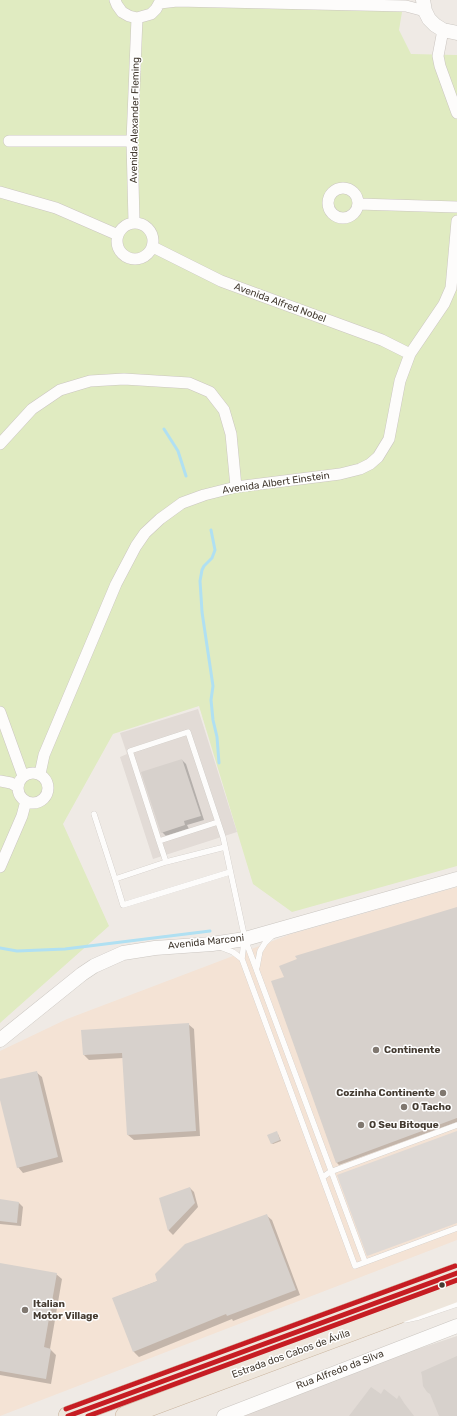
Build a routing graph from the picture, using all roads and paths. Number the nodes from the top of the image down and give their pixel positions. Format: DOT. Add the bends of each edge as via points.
graph roads {
  1 [pos="115,0"];
  2 [pos="161,2"];
  3 [pos="424,5"];
  4 [pos="137,18"];
  5 [pos="443,30"];
  6 [pos="457,34"];
  7 [pos="457,113"];
  8 [pos="9,141"];
  9 [pos="132,141"];
  10 [pos="0,192"];
  11 [pos="358,204"];
  12 [pos="457,207"];
  13 [pos="457,221"];
  14 [pos="134,222"];
  15 [pos="118,235"];
  16 [pos="153,247"];
  17 [pos="410,354"];
  18 [pos="0,444"];
  19 [pos="236,487"];
  20 [pos="0,712"];
  21 [pos="40,774"];
  22 [pos="23,776"];
  23 [pos="0,780"];
  24 [pos="18,787"];
  25 [pos="26,801"];
  26 [pos="94,814"];
  27 [pos="218,822"];
  28 [pos="159,841"];
  29 [pos="225,847"];
  30 [pos="166,862"];
  31 [pos="0,867"];
  32 [pos="230,872"];
  33 [pos="115,879"];
  34 [pos="457,879"];
  35 [pos="281,929"];
  36 [pos="245,939"];
  37 [pos="212,944"];
  38 [pos="242,959"];
  39 [pos="256,969"];
  40 [pos="0,1040"];
  41 [pos="457,1125"];
  42 [pos="330,1172"];
  43 [pos="323,1177"];
  44 [pos="457,1228"];
  45 [pos="364,1262"];
  46 [pos="457,1273"];
  47 [pos="457,1292"];
  48 [pos="457,1304"];
  49 [pos="397,1322"];
  50 [pos="390,1324"];
  51 [pos="457,1326"];
  52 [pos="347,1333"];
  53 [pos="68,1416"];
  54 [pos="125,1416"];
  55 [pos="224,1416"];
  1 -- 4 [label="street" via="122,12"];
  2 -- 3 [label="street"];
  2 -- 4 [label="street" via="151,14"];
  3 -- 5 [label="street" via="432,22"];
  4 -- 9 [label="street, Avenida Alexander Fleming"];
  5 -- 6 [label="street"];
  5 -- 7 [label="street" via="438,56"];
  8 -- 9 [label="street"];
  9 -- 14 [label="street, Avenida Alexander Fleming"];
  10 -- 15 [label="street" via="56,208"];
  11 -- 12 [label="street"];
  13 -- 17 [label="street, Avenida Albert Einstein" via="453,278 449,295"];
  14 -- 15 [label="street" via="124,226"];
  14 -- 16 [label="street" via="146,225 150,229"];
  15 -- 16 [label="street" via="120,251 130,258 146,256"];
  16 -- 17 [label="street, Avenida Alfred Nobel" via="221,281 382,340"];
  17 -- 19 [label="street, Avenida Albert Einstein" via="400,381 389,439 378,457 370,464 340,474"];
  18 -- 19 [label="street" via="32,409 60,390 90,381 189,383 210,392 224,410 231,434"];
  19 -- 21 [label="street, Avenida Albert Einstein" via="182,503 145,533 136,546 101,619 44,755"];
  20 -- 22 [label="street"];
  21 -- 22 [label="street" via="31,773"];
  21 -- 25 [label="street" via="46,781 46,794 35,803"];
  22 -- 24 [label="street"];
  23 -- 24 [label="street"];
  24 -- 25 [label="street" via="20,795"];
  25 -- 31 [label="street"];
  26 -- 33 [label="lane"];
  27 -- 28 [label="lane"];
  27 -- 28 [label="lane" via="188,732 130,751"];
  27 -- 29 [label="lane"];
  28 -- 30 [label="lane"];
  29 -- 30 [label="lane"];
  29 -- 32 [label="lane"];
  30 -- 33 [label="lane"];
  32 -- 33 [label="lane" via="123,905"];
  32 -- 36 [label="lane"];
  34 -- 35 [label="street, Avenida Marconi"];
  35 -- 36 [label="street, Avenida Marconi"];
  35 -- 39 [label="lane" via="263,945"];
  36 -- 37 [label="street, Avenida Marconi"];
  36 -- 38 [label="lane"];
  36 -- 39 [label="lane"];
  37 -- 38 [label="lane" via="233,952"];
  37 -- 40 [label="street, Avenida Marconi" via="144,949 109,959 82,974"];
  38 -- 43 [label="lane"];
  39 -- 42 [label="lane"];
  41 -- 42 [label="lane"];
  42 -- 43 [label="lane"];
  42 -- 45 [label="lane"];
  43 -- 45 [label="lane" via="355,1266"];
  44 -- 45 [label="lane"];
  46 -- 53 [label="highway, Estrada dos Cabos de Ávila"];
  47 -- 52 [label="highway, Estrada dos Cabos de Ávila"];
  48 -- 49 [label="lane"];
  50 -- 52 [label="lane"];
  51 -- 55 [label="street, Rua Alfredo da Silva"];
  52 -- 54 [label="highway, Estrada dos Cabos de Ávila"];
}
